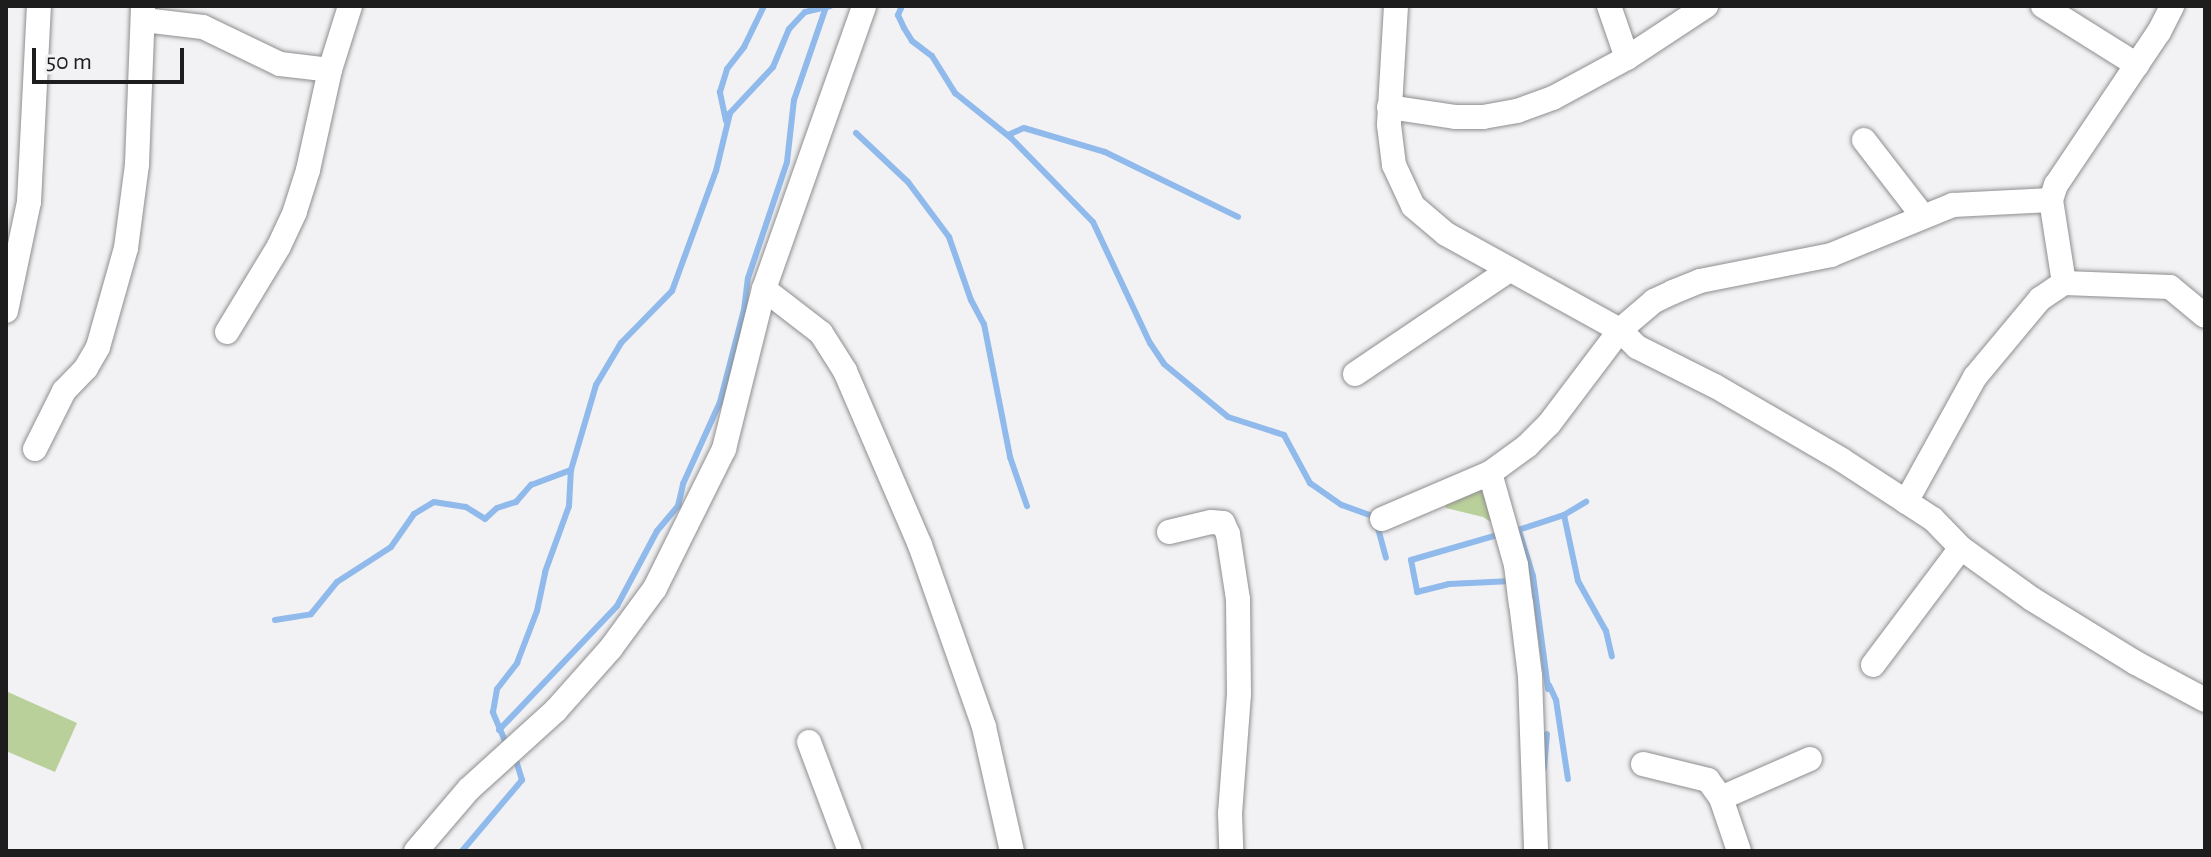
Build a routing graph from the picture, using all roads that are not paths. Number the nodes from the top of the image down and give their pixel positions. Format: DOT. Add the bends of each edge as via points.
graph roads {
  1 [pos="39,6"];
  2 [pos="350,6"];
  3 [pos="864,6"];
  4 [pos="1396,6"];
  5 [pos="1609,6"];
  6 [pos="1706,6"];
  7 [pos="2043,6"];
  8 [pos="2172,6"];
  9 [pos="144,13"];
  10 [pos="1627,58"];
  11 [pos="2137,65"];
  12 [pos="330,70"];
  13 [pos="1389,107"];
  14 [pos="1864,140"];
  15 [pos="2051,200"];
  16 [pos="1922,215"];
  17 [pos="1509,270"];
  18 [pos="2064,283"];
  19 [pos="764,289"];
  20 [pos="6,311"];
  21 [pos="2205,316"];
  22 [pos="1620,330"];
  23 [pos="227,332"];
  24 [pos="1355,374"];
  25 [pos="35,449"];
  26 [pos="1490,473"];
  27 [pos="1906,502"];
  28 [pos="1382,519"];
  29 [pos="1169,532"];
  30 [pos="1961,548"];
  31 [pos="1873,665"];
  32 [pos="2205,700"];
  33 [pos="809,742"];
  34 [pos="1810,759"];
  35 [pos="1643,764"];
  36 [pos="1721,798"];
  37 [pos="416,851"];
  38 [pos="850,851"];
  39 [pos="1012,851"];
  40 [pos="1231,851"];
  41 [pos="1536,851"];
  42 [pos="1739,851"];
  1 -- 20 [label="street" via="32,172"];
  2 -- 12 [label="street"];
  3 -- 19 [label="street"];
  4 -- 13 [label="street"];
  5 -- 10 [label="street"];
  6 -- 10 [label="street"];
  7 -- 11 [label="street"];
  8 -- 11 [label="street"];
  9 -- 12 [label="street" via="203,27 280,64"];
  9 -- 25 [label="street" via="137,164 126,248 98,347 64,391"];
  10 -- 13 [label="street" via="1517,111 1456,117"];
  11 -- 15 [label="street" via="2067,165"];
  12 -- 23 [label="street" via="295,211"];
  13 -- 17 [label="street" via="1394,165 1413,206 1446,234"];
  14 -- 16 [label="street"];
  15 -- 16 [label="street" via="1980,201"];
  15 -- 18 [label="street"];
  16 -- 22 [label="street" via="1831,255 1700,281 1654,301"];
  17 -- 22 [label="street"];
  17 -- 24 [label="street"];
  18 -- 21 [label="street" via="2170,287"];
  18 -- 27 [label="street" via="2040,299 1975,377"];
  19 -- 37 [label="street" via="724,449 655,588 611,648 511,753 469,789"];
  19 -- 39 [label="street" via="821,333 845,371 920,545 984,727"];
  22 -- 26 [label="street" via="1549,424"];
  22 -- 27 [label="street" via="1637,347 1715,386"];
  26 -- 28 [label="street"];
  26 -- 41 [label="street" via="1509,541 1530,676"];
  27 -- 30 [label="street" via="1933,519"];
  29 -- 40 [label="street" via="1211,522 1223,523 1228,534 1238,599 1239,694"];
  30 -- 31 [label="street"];
  30 -- 32 [label="street" via="2032,599"];
  33 -- 38 [label="street"];
  34 -- 36 [label="street"];
  35 -- 36 [label="street" via="1708,780"];
  36 -- 42 [label="street"];
}
